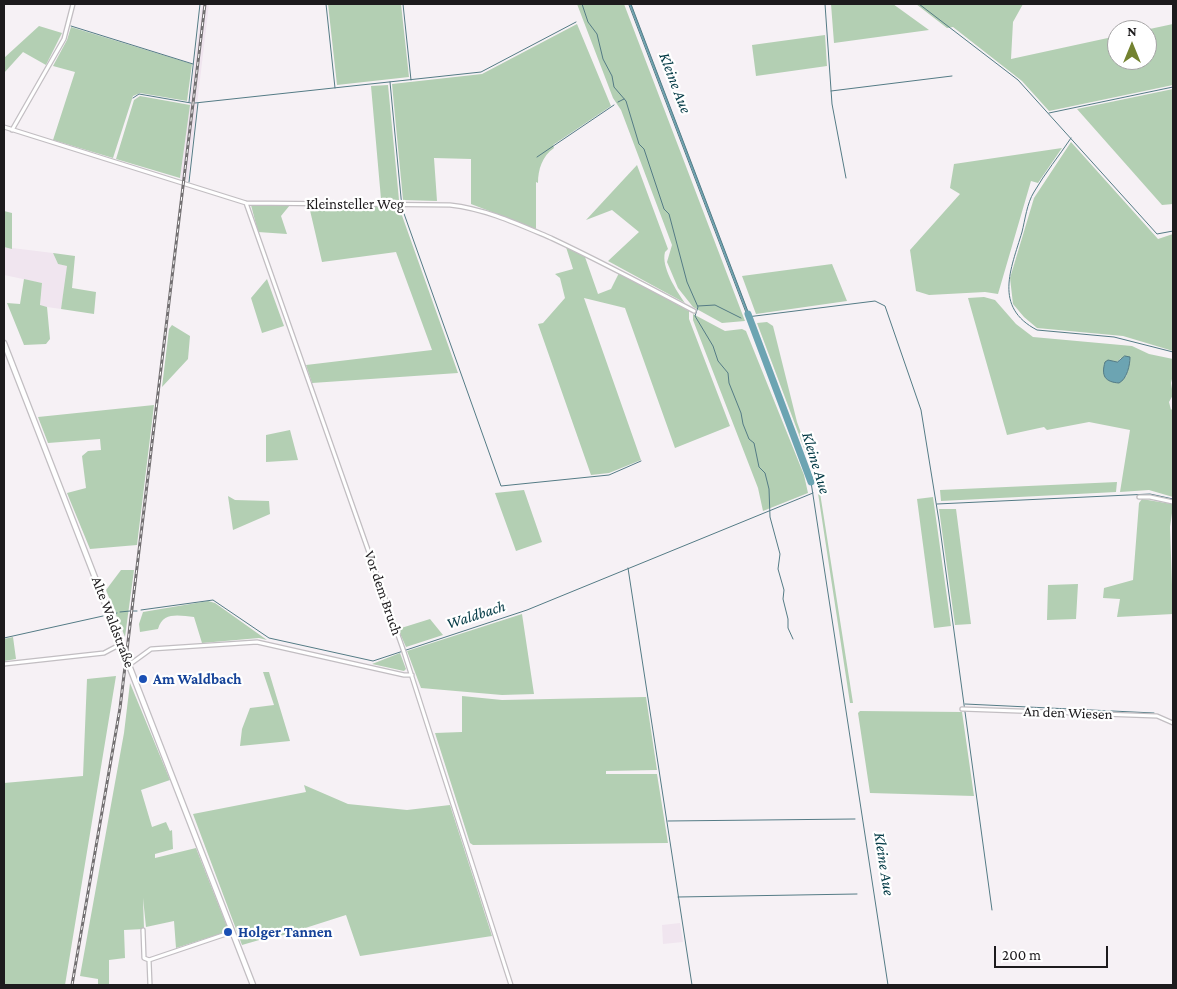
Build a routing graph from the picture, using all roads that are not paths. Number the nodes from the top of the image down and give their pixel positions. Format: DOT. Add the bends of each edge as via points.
graph roads {
  1 [pos="73,4"];
  2 [pos="4,127"];
  3 [pos="12,130"];
  4 [pos="246,203"];
  5 [pos="694,311"];
  6 [pos="4,343"];
  7 [pos="1139,497"];
  8 [pos="1173,502"];
  9 [pos="121,644"];
  10 [pos="4,664"];
  11 [pos="129,665"];
  12 [pos="412,675"];
  13 [pos="962,709"];
  14 [pos="1173,723"];
  15 [pos="143,930"];
  16 [pos="232,932"];
  17 [pos="149,960"];
  18 [pos="150,985"];
  19 [pos="253,985"];
  20 [pos="511,985"];
  1 -- 3 [label="street" via="64,39"];
  2 -- 3 [label="street, Kleinsteller Weg"];
  3 -- 4 [label="street, Kleinsteller Weg"];
  4 -- 5 [label="street, Kleinsteller Weg" via="474,208 606,264"];
  4 -- 12 [label="street, Vor dem Bruch"];
  6 -- 9 [label="street, Alte Waldstraße"];
  7 -- 8 [label="street"];
  9 -- 10 [label="street" via="104,653"];
  9 -- 11 [label="street, Alte Waldstraße"];
  11 -- 12 [label="street" via="151,650 257,642"];
  11 -- 16 [label="street, Alte Waldstraße"];
  12 -- 20 [label="street, Vor dem Bruch"];
  13 -- 14 [label="street, An den Wiesen" via="1156,716"];
  15 -- 17 [label="street" via="144,958"];
  16 -- 17 [label="street"];
  16 -- 19 [label="street, Alte Waldstraße"];
  17 -- 18 [label="street"];
}
